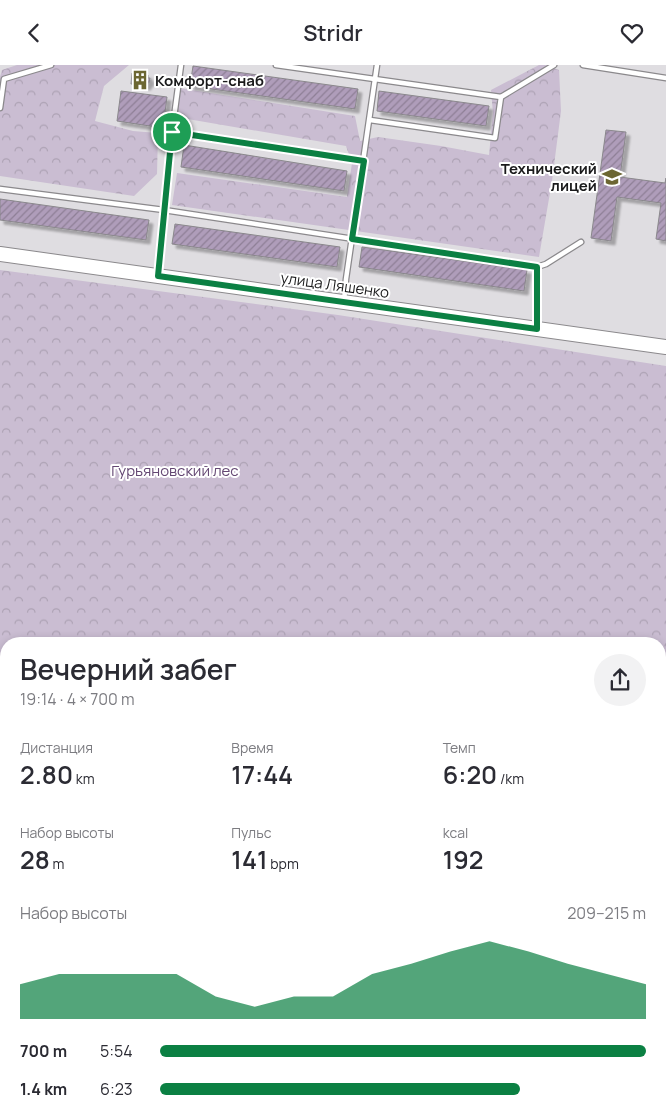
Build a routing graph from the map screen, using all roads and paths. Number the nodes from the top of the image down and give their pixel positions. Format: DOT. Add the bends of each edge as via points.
graph roads {
  1 [pos="51,65"];
  2 [pos="181,65"];
  3 [pos="276,65"];
  4 [pos="377,65"];
  5 [pos="554,65"];
  6 [pos="583,65"];
  7 [pos="666,78"];
  8 [pos="2,79"];
  9 [pos="376,79"];
  10 [pos="501,97"];
  11 [pos="0,108"];
  12 [pos="370,120"];
  13 [pos="172,132"];
  14 [pos="364,161"];
  15 [pos="0,189"];
  16 [pos="164,210"];
  17 [pos="352,239"];
  18 [pos="581,242"];
  19 [pos="0,254"];
  20 [pos="537,267"];
  21 [pos="158,276"];
  22 [pos="344,302"];
  23 [pos="537,329"];
  24 [pos="666,347"];
  1 -- 8 [label="lane"];
  2 -- 13 [label="lane"];
  3 -- 9 [label="lane"];
  4 -- 9 [label="lane"];
  5 -- 10 [label="lane"];
  6 -- 7 [label="lane"];
  8 -- 11 [label="lane"];
  9 -- 10 [label="lane"];
  9 -- 12 [label="lane"];
  10 -- 12 [label="lane" via="495,137"];
  12 -- 14 [label="lane"];
  13 -- 14 [label="lane"];
  13 -- 16 [label="lane"];
  14 -- 17 [label="lane"];
  15 -- 16 [label="lane"];
  16 -- 17 [label="lane"];
  16 -- 21 [label="lane"];
  17 -- 20 [label="lane"];
  17 -- 22 [label="lane"];
  18 -- 20 [label="lane"];
  19 -- 21 [label="main road, улица Ляшенко"];
  20 -- 23 [label="lane"];
  21 -- 22 [label="main road, улица Ляшенко"];
  22 -- 23 [label="main road, улица Ляшенко"];
  23 -- 24 [label="main road, улица Ляшенко"];
}
